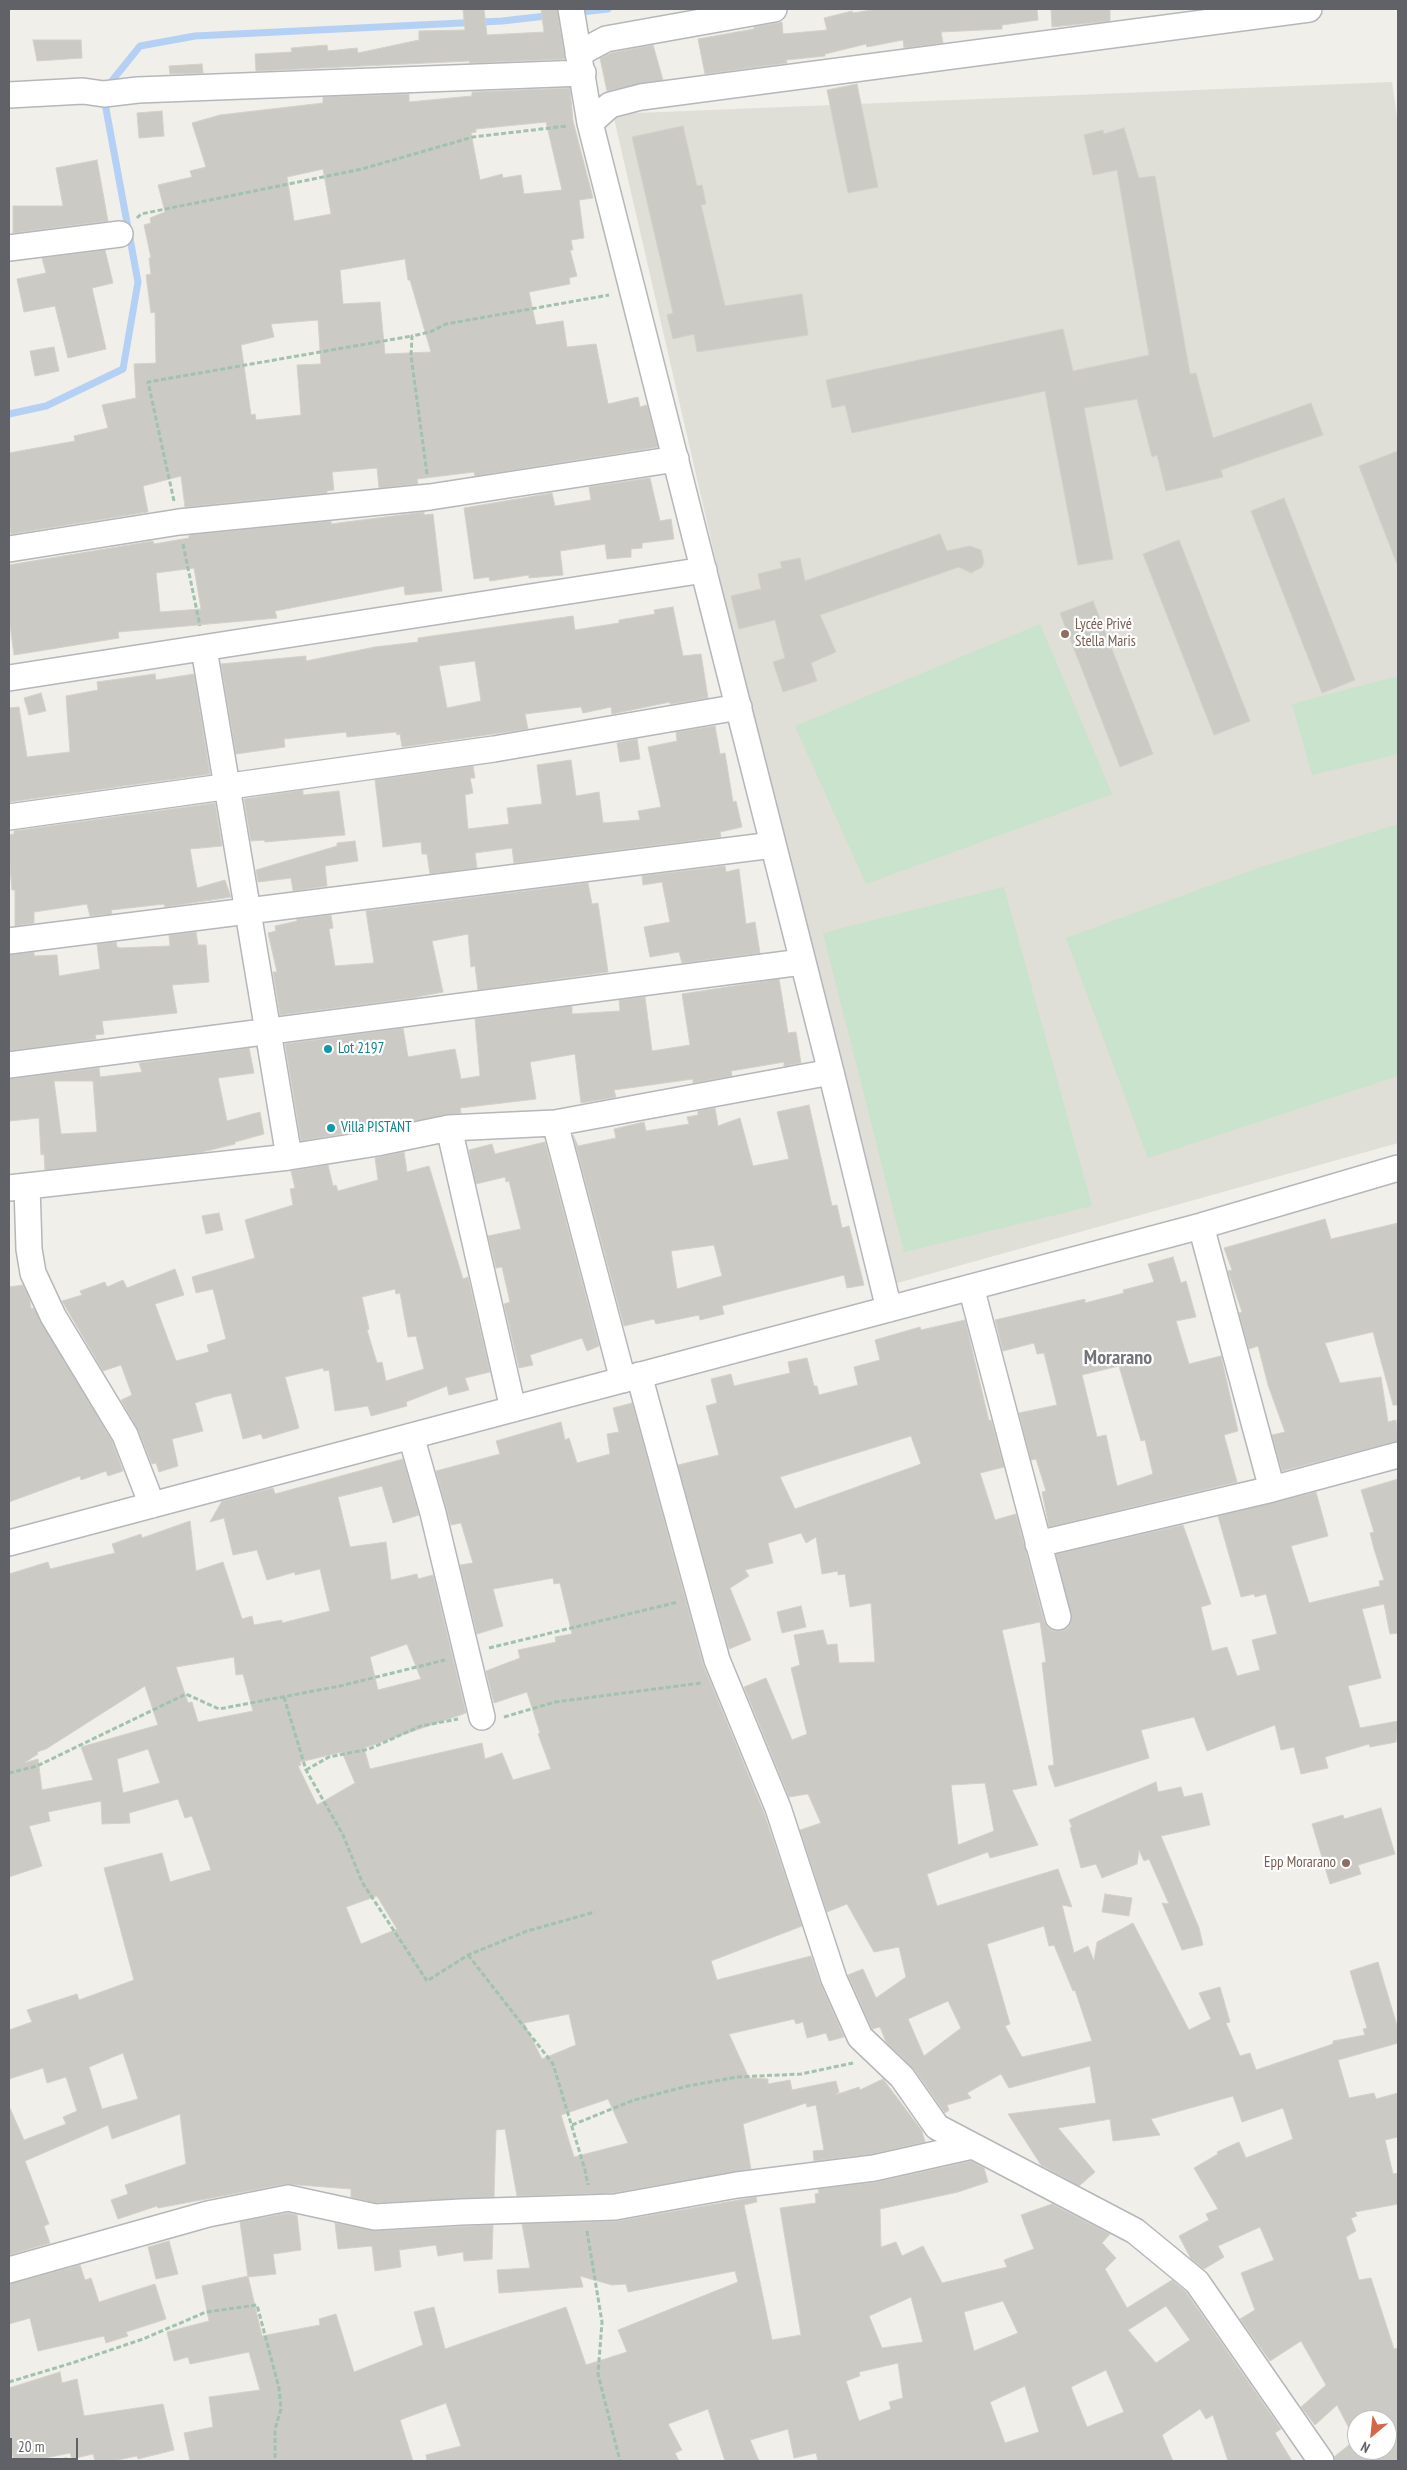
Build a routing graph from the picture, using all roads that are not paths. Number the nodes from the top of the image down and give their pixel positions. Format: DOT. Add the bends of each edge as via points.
graph roads {
  1 [pos="571,9"];
  2 [pos="774,9"];
  3 [pos="1310,9"];
  4 [pos="579,57"];
  5 [pos="9,95"];
  6 [pos="590,123"];
  7 [pos="120,234"];
  8 [pos="9,248"];
  9 [pos="676,459"];
  10 [pos="9,549"];
  11 [pos="704,570"];
  12 [pos="204,649"];
  13 [pos="9,678"];
  14 [pos="739,708"];
  15 [pos="228,786"];
  16 [pos="9,817"];
  17 [pos="773,845"];
  18 [pos="248,912"];
  19 [pos="9,941"];
  20 [pos="802,962"];
  21 [pos="267,1030"];
  22 [pos="9,1065"];
  23 [pos="831,1072"];
  24 [pos="555,1123"];
  25 [pos="449,1128"];
  26 [pos="290,1157"];
  27 [pos="1398,1168"];
  28 [pos="18,1187"];
  29 [pos="1201,1226"];
  30 [pos="971,1287"];
  31 [pos="888,1309"];
  32 [pos="631,1377"];
  33 [pos="513,1409"];
  34 [pos="411,1436"];
  35 [pos="1398,1455"];
  36 [pos="1272,1489"];
  37 [pos="152,1505"];
  38 [pos="9,1543"];
  39 [pos="1038,1544"];
  40 [pos="1058,1617"];
  41 [pos="482,1717"];
  42 [pos="972,2146"];
  43 [pos="9,2270"];
  44 [pos="1321,2461"];
  1 -- 4 [label="street"];
  2 -- 4 [label="street" via="606,39"];
  3 -- 6 [label="street" via="641,97 610,104"];
  4 -- 5 [label="street" via="104,94 83,91"];
  4 -- 6 [label="street"];
  6 -- 9 [label="street"];
  7 -- 8 [label="street"];
  9 -- 10 [label="street" via="430,497 179,522"];
  9 -- 11 [label="street"];
  11 -- 12 [label="street"];
  11 -- 14 [label="street"];
  12 -- 13 [label="street"];
  12 -- 15 [label="street"];
  14 -- 15 [label="street" via="494,749"];
  14 -- 17 [label="street"];
  15 -- 16 [label="street"];
  15 -- 18 [label="street"];
  17 -- 18 [label="street"];
  17 -- 20 [label="street"];
  18 -- 19 [label="street"];
  18 -- 21 [label="street"];
  20 -- 21 [label="street"];
  20 -- 23 [label="street"];
  21 -- 22 [label="street"];
  21 -- 26 [label="street"];
  23 -- 24 [label="street"];
  23 -- 31 [label="street"];
  24 -- 25 [label="street"];
  24 -- 32 [label="street"];
  25 -- 26 [label="street" via="377,1144"];
  25 -- 33 [label="street"];
  26 -- 28 [label="street"];
  27 -- 29 [label="street"];
  28 -- 37 [label="street" via="33,1273 53,1316 125,1435"];
  29 -- 30 [label="street"];
  29 -- 36 [label="street"];
  30 -- 31 [label="street"];
  30 -- 39 [label="street"];
  31 -- 32 [label="street"];
  32 -- 33 [label="street"];
  32 -- 42 [label="street" via="717,1660 778,1808 834,1979 860,2037 902,2077 937,2127"];
  33 -- 34 [label="street"];
  34 -- 37 [label="street"];
  34 -- 41 [label="street"];
  35 -- 36 [label="street"];
  36 -- 39 [label="street"];
  37 -- 38 [label="street"];
  39 -- 40 [label="street"];
  42 -- 43 [label="street" via="874,2168 737,2185 615,2207 375,2217 288,2198 208,2214"];
  42 -- 44 [label="street" via="1135,2230 1197,2282"];
}
